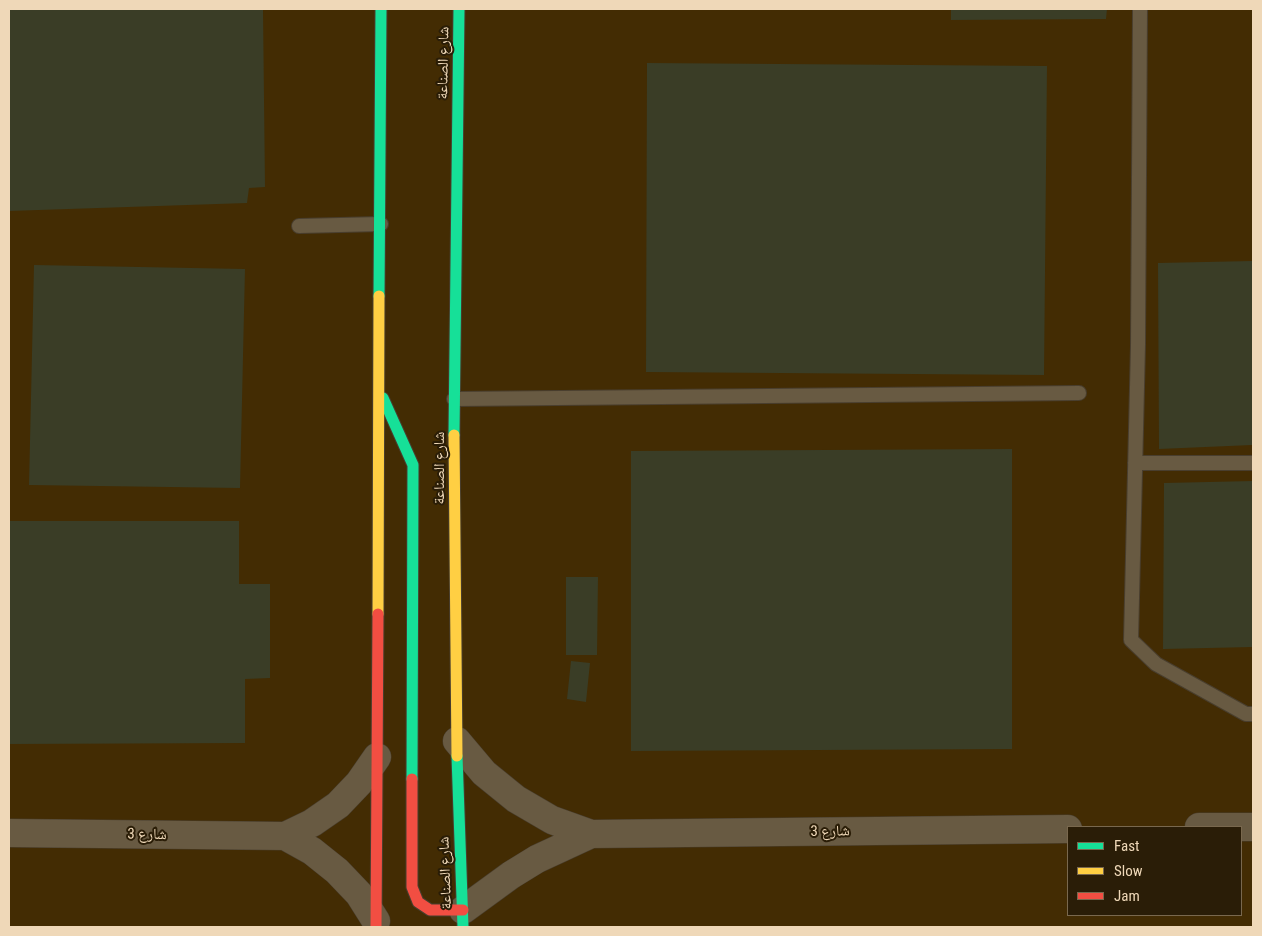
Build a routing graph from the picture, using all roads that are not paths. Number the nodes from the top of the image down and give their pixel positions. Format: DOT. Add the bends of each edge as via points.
graph roads {
  1 [pos="381,9"];
  2 [pos="459,9"];
  3 [pos="1140,9"];
  4 [pos="381,224"];
  5 [pos="299,226"];
  6 [pos="379,390"];
  7 [pos="1079,393"];
  8 [pos="454,399"];
  9 [pos="1134,462"];
  10 [pos="1253,463"];
  11 [pos="1253,714"];
  12 [pos="457,741"];
  13 [pos="377,757"];
  14 [pos="1067,829"];
  15 [pos="9,833"];
  16 [pos="592,834"];
  17 [pos="285,836"];
  18 [pos="463,918"];
  19 [pos="376,924"];
  1 -- 4 [label="street"];
  2 -- 8 [label="street, شارع الصناعة"];
  3 -- 9 [label="lane"];
  4 -- 5 [label="lane"];
  4 -- 6 [label="street"];
  6 -- 13 [label="street"];
  6 -- 18 [label="street" via="413,465 412,887 418,902 430,910"];
  7 -- 8 [label="lane"];
  8 -- 12 [label="street, شارع الصناعة"];
  9 -- 10 [label="lane"];
  9 -- 11 [label="lane" via="1131,640 1156,664 1246,714"];
  12 -- 16 [label="street, شارع 3" via="484,773 516,799 552,820"];
  12 -- 18 [label="street, شارع الصناعة"];
  13 -- 17 [label="street, شارع 3" via="338,805"];
  13 -- 19 [label="street"];
  14 -- 16 [label="street, شارع 3"];
  15 -- 17 [label="street, شارع 3"];
  16 -- 18 [label="street, شارع 3" via="528,864 486,892"];
  17 -- 19 [label="street, شارع 3" via="312,851 337,871 358,894"];
}
